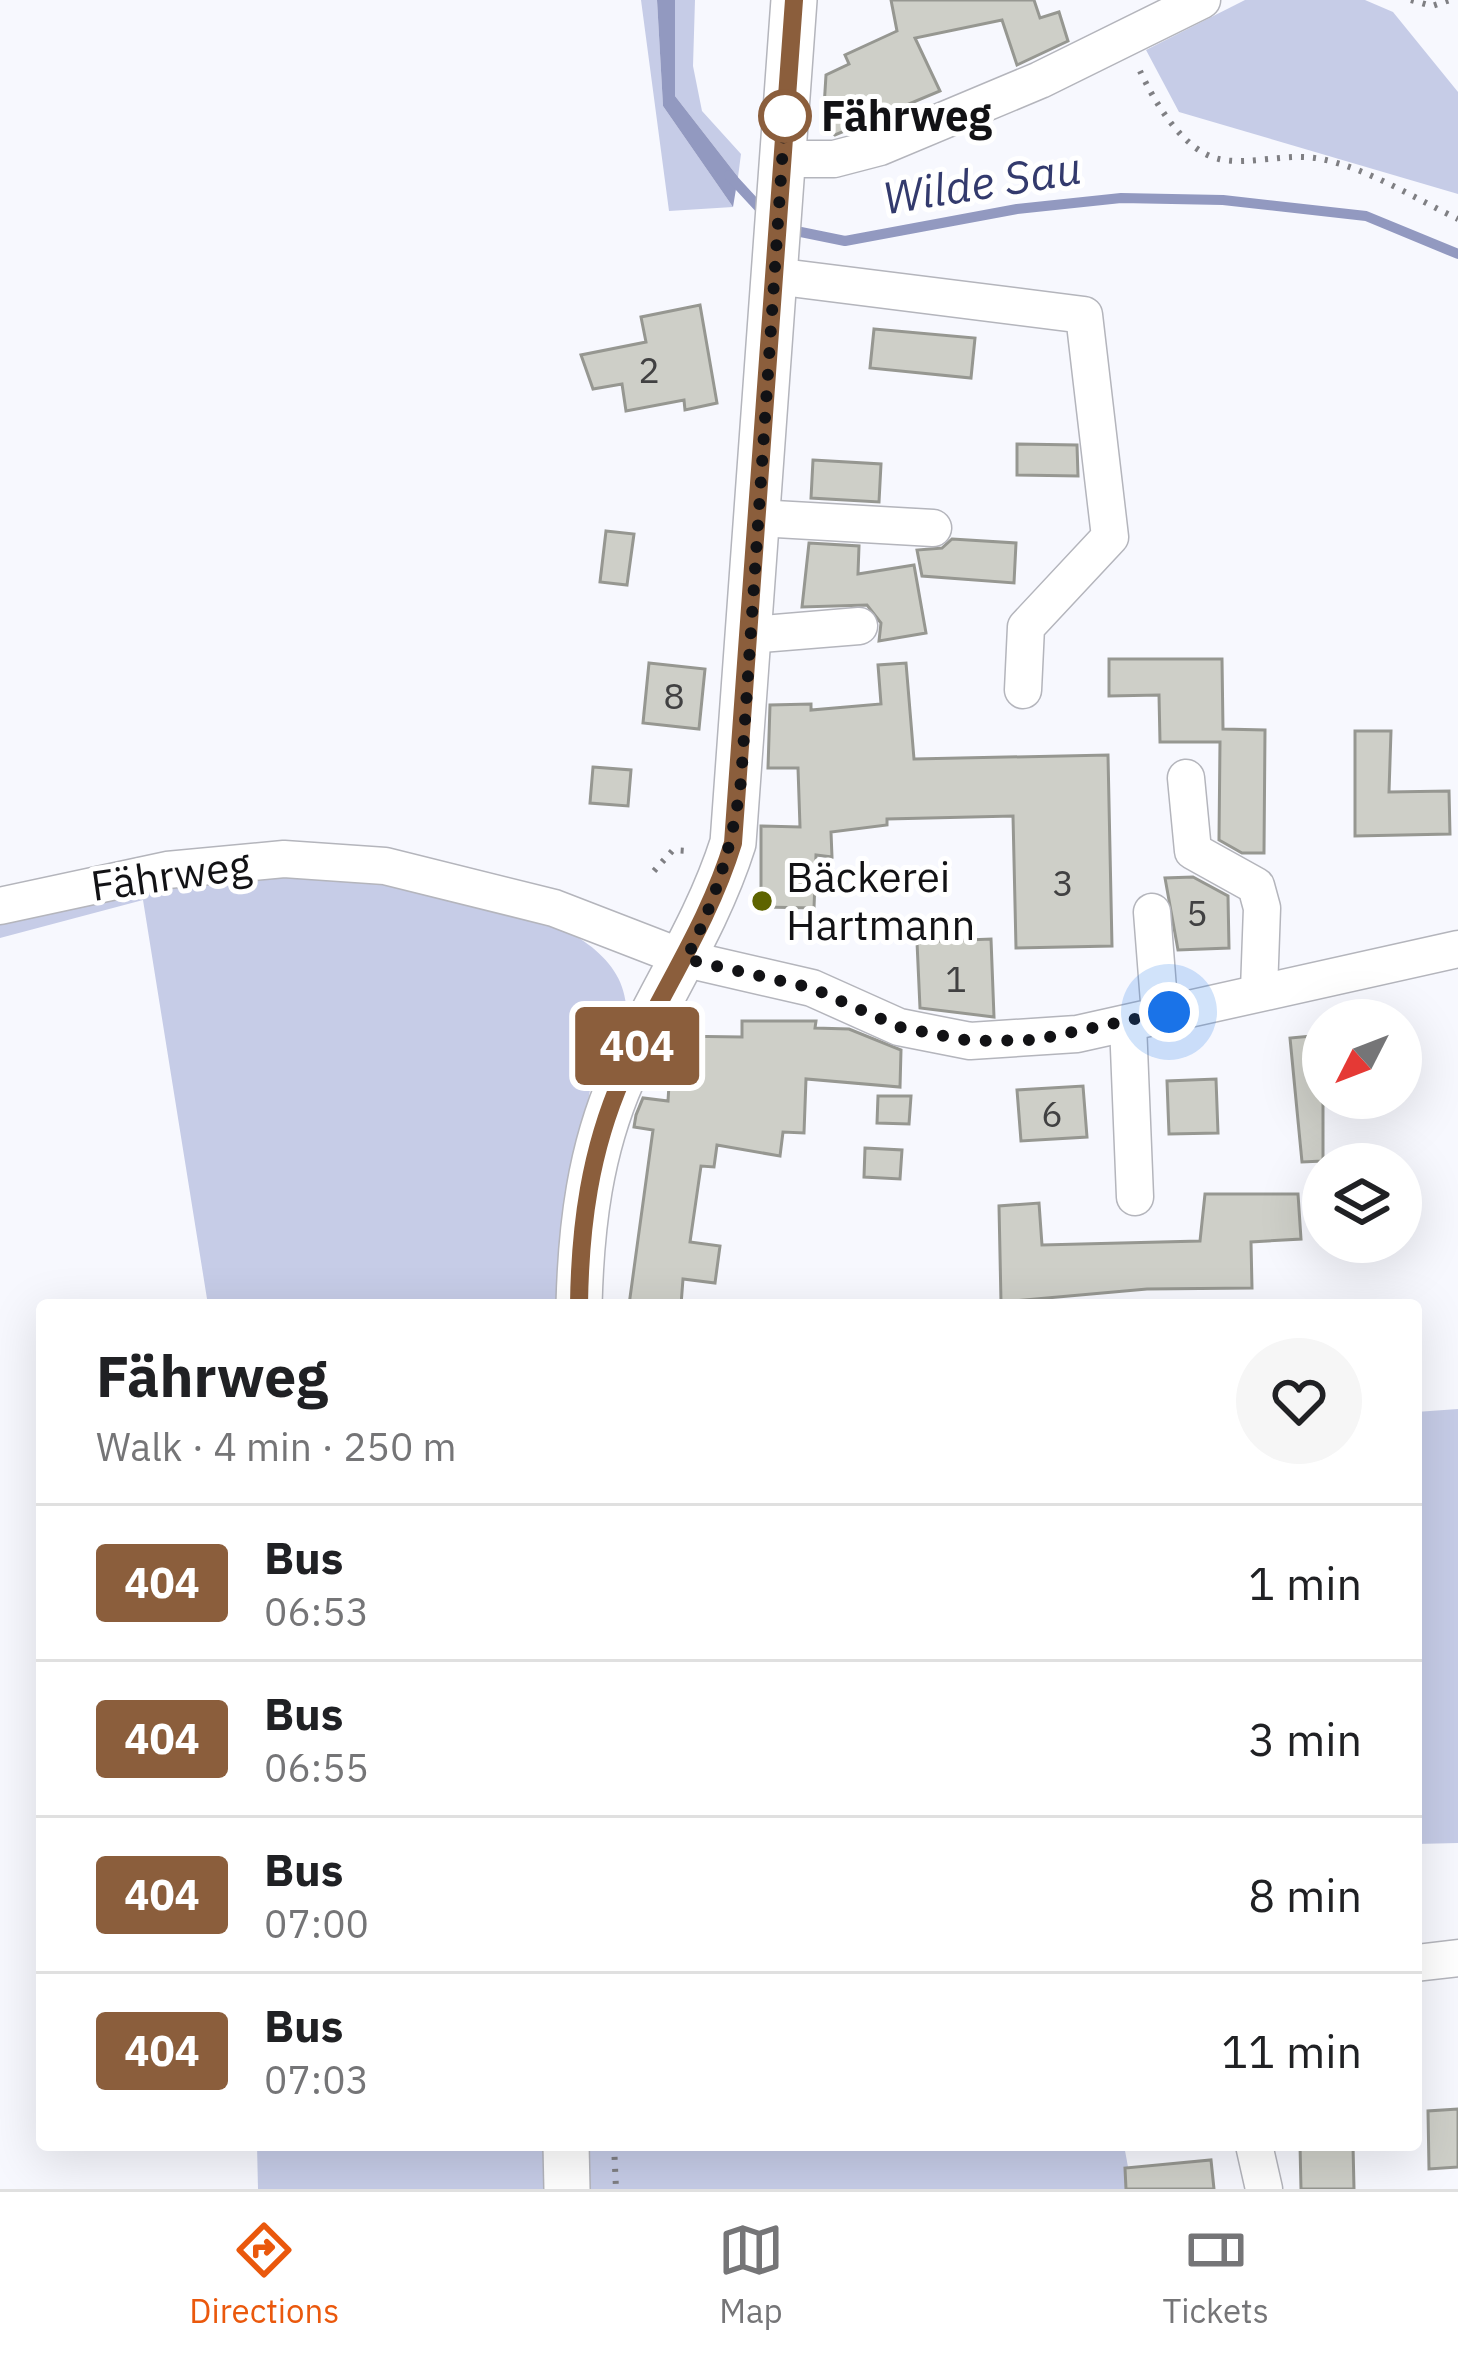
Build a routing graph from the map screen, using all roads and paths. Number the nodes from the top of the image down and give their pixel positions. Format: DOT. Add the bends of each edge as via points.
graph roads {
  1 [pos="794,0"];
  2 [pos="1202,0"];
  3 [pos="1411,0"];
  4 [pos="1450,0"];
  5 [pos="1124,38"];
  6 [pos="780,177"];
  7 [pos="1458,220"];
  8 [pos="774,268"];
  9 [pos="758,518"];
  10 [pos="933,528"];
  11 [pos="860,626"];
  12 [pos="750,635"];
  13 [pos="1024,689"];
  14 [pos="1186,778"];
  15 [pos="0,906"];
  16 [pos="1152,911"];
  17 [pos="1458,949"];
  18 [pos="686,959"];
  19 [pos="1258,989"];
  20 [pos="1144,1020"];
  21 [pos="1135,1197"];
  22 [pos="579,1299"];
  23 [pos="1458,1958"];
  24 [pos="1422,1962"];
  25 [pos="566,2151"];
  26 [pos="614,2151"];
  27 [pos="1255,2151"];
  28 [pos="567,2189"];
  29 [pos="616,2189"];
  30 [pos="1264,2189"];
  1 -- 6 [label="main road"];
  2 -- 5 [label="street"];
  3 -- 4 [label="path"];
  5 -- 6 [label="street" via="880,147"];
  5 -- 7 [label="path" via="1162,110 1193,145 1219,159 1327,160"];
  6 -- 8 [label="main road"];
  8 -- 9 [label="main road"];
  8 -- 13 [label="street" via="1084,315 1110,536 1027,627"];
  9 -- 10 [label="street"];
  9 -- 12 [label="main road"];
  11 -- 12 [label="street"];
  12 -- 18 [label="main road" via="733,843"];
  14 -- 19 [label="street" via="1193,851 1256,886"];
  15 -- 18 [label="street, Fährweg" via="167,870 284,859 385,866 554,908"];
  16 -- 20 [label="street"];
  17 -- 19 [label="street, Fährweg"];
  18 -- 20 [label="street, Fährweg" via="812,988 929,1036 1034,1040"];
  18 -- 22 [label="main road" via="602,1130 588,1184"];
  19 -- 20 [label="street, Fährweg"];
  20 -- 21 [label="street"];
  23 -- 24 [label="street"];
  25 -- 28 [label="main road"];
  26 -- 29 [label="path"];
  27 -- 30 [label="street"];
}
